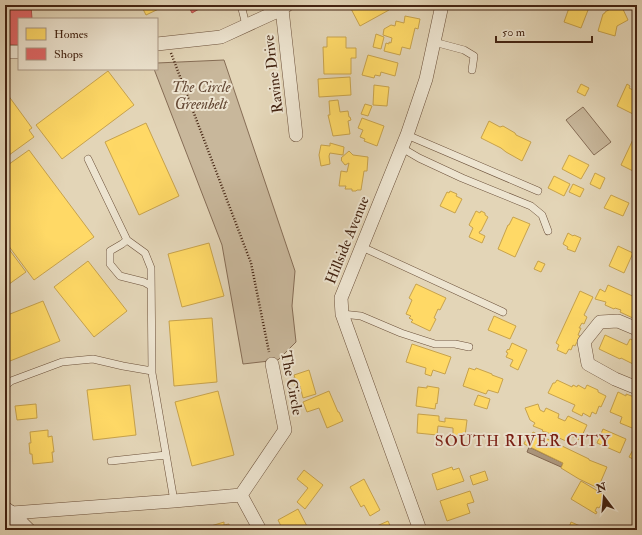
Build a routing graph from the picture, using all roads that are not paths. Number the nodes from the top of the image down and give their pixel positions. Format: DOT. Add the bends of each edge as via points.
graph roads {
  1 [pos="241,5"];
  2 [pos="442,5"];
  3 [pos="285,7"];
  4 [pos="246,26"];
  5 [pos="434,42"];
  6 [pos="162,44"];
  7 [pos="5,52"];
  8 [pos="18,52"];
  9 [pos="472,70"];
  10 [pos="296,135"];
  11 [pos="407,135"];
  12 [pos="402,148"];
  13 [pos="88,159"];
  14 [pos="538,192"];
  15 [pos="548,231"];
  16 [pos="127,240"];
  17 [pos="362,247"];
  18 [pos="151,286"];
  19 [pos="503,312"];
  20 [pos="342,314"];
  21 [pos="637,329"];
  22 [pos="469,347"];
  23 [pos="272,364"];
  24 [pos="152,371"];
  25 [pos="5,386"];
  26 [pos="637,388"];
  27 [pos="166,455"];
  28 [pos="111,461"];
  29 [pos="241,495"];
  30 [pos="174,502"];
  31 [pos="8,510"];
  32 [pos="12,530"];
  33 [pos="29,530"];
  34 [pos="260,530"];
  35 [pos="420,530"];
  1 -- 4 [label="lane"];
  2 -- 5 [label="street, Hillside Avenue"];
  3 -- 4 [label="street"];
  3 -- 10 [label="street, Ravine Drive"];
  4 -- 6 [label="street" via="221,37"];
  5 -- 9 [label="lane" via="464,50 474,56"];
  5 -- 11 [label="street, Hillside Avenue" via="426,80"];
  7 -- 8 [label="street"];
  11 -- 12 [label="street, Hillside Avenue"];
  11 -- 14 [label="lane"];
  12 -- 15 [label="lane" via="462,178 531,206 542,215"];
  12 -- 17 [label="street, Hillside Avenue"];
  13 -- 16 [label="lane"];
  16 -- 18 [label="lane" via="145,253 151,268"];
  16 -- 18 [label="lane" via="110,251 110,264 120,276"];
  17 -- 19 [label="lane"];
  17 -- 20 [label="street, Hillside Avenue" via="341,298"];
  18 -- 24 [label="lane"];
  20 -- 22 [label="lane" via="361,316 436,344"];
  20 -- 35 [label="street, Hillside Avenue"];
  21 -- 26 [label="street" via="618,321 600,322 584,342 588,364"];
  23 -- 29 [label="street, The Circle" via="284,430"];
  24 -- 25 [label="lane" via="93,359 62,362 11,381"];
  24 -- 27 [label="lane"];
  27 -- 28 [label="lane"];
  27 -- 30 [label="lane"];
  29 -- 30 [label="street"];
  29 -- 34 [label="street"];
  30 -- 31 [label="street"];
  31 -- 32 [label="street"];
  31 -- 33 [label="street"];
}
